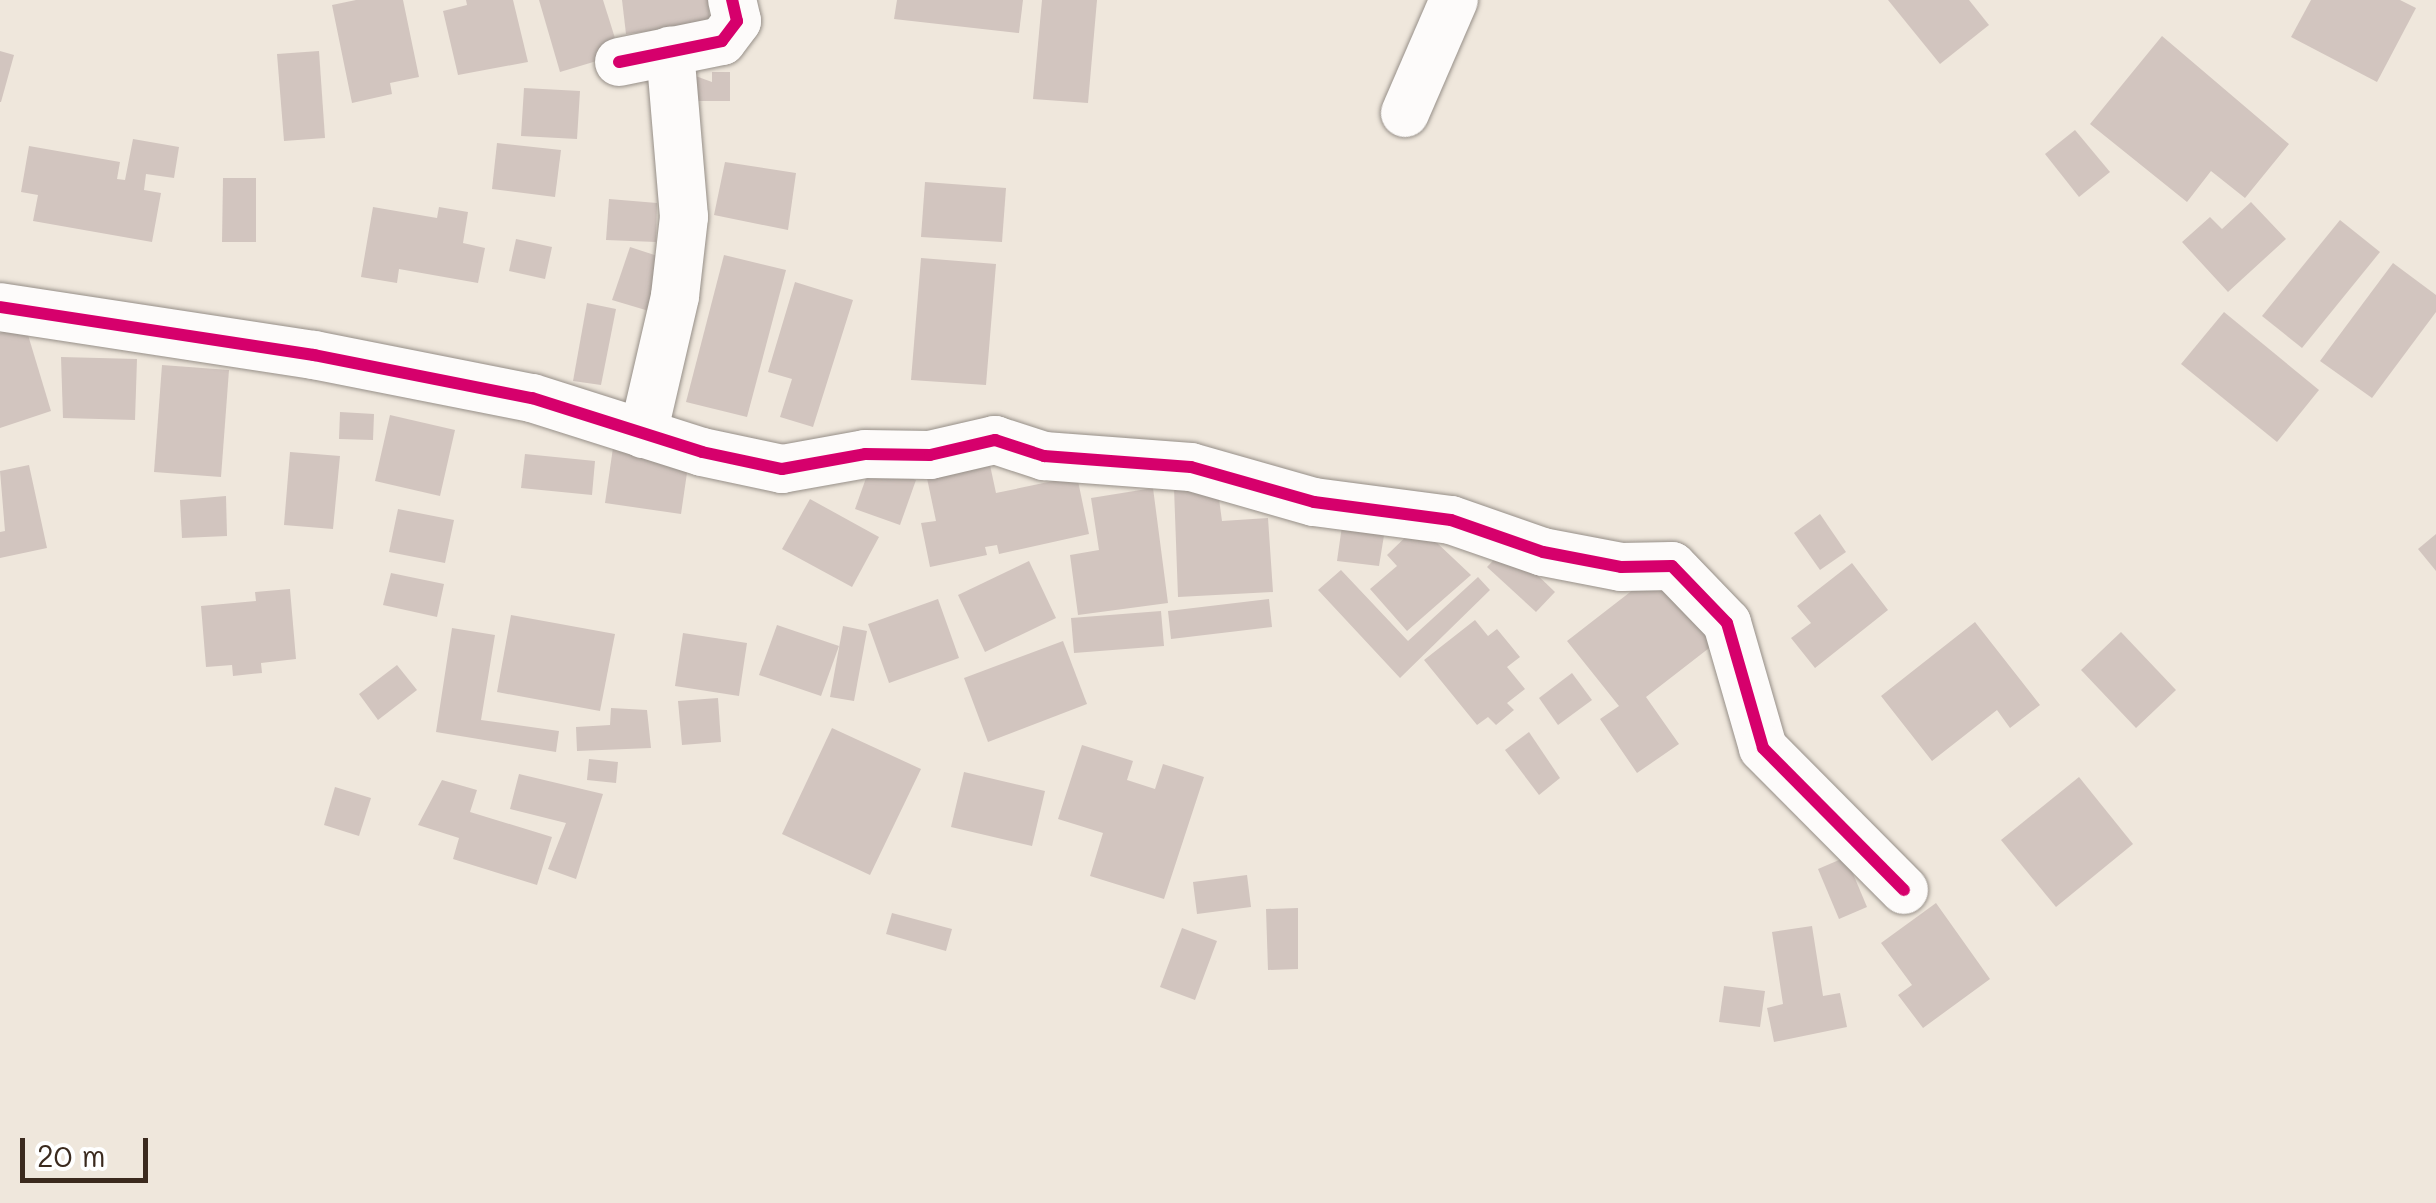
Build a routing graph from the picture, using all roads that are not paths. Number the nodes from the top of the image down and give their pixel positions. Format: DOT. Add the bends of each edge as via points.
graph roads {
  1 [pos="732,0"];
  2 [pos="1454,0"];
  3 [pos="670,52"];
  4 [pos="619,62"];
  5 [pos="1404,114"];
  6 [pos="0,307"];
  7 [pos="644,434"];
  8 [pos="1904,890"];
  1 -- 3 [label="street" via="733,35"];
  2 -- 5 [label="street"];
  3 -- 4 [label="street"];
  3 -- 7 [label="street" via="684,217 675,296"];
  6 -- 7 [label="street" via="314,354 532,398"];
  7 -- 8 [label="street" via="782,469 864,454 930,455 995,440 1044,456 1192,467 1314,502 1451,520 1543,552 1621,567 1672,566 1728,623 1763,748"];
}
